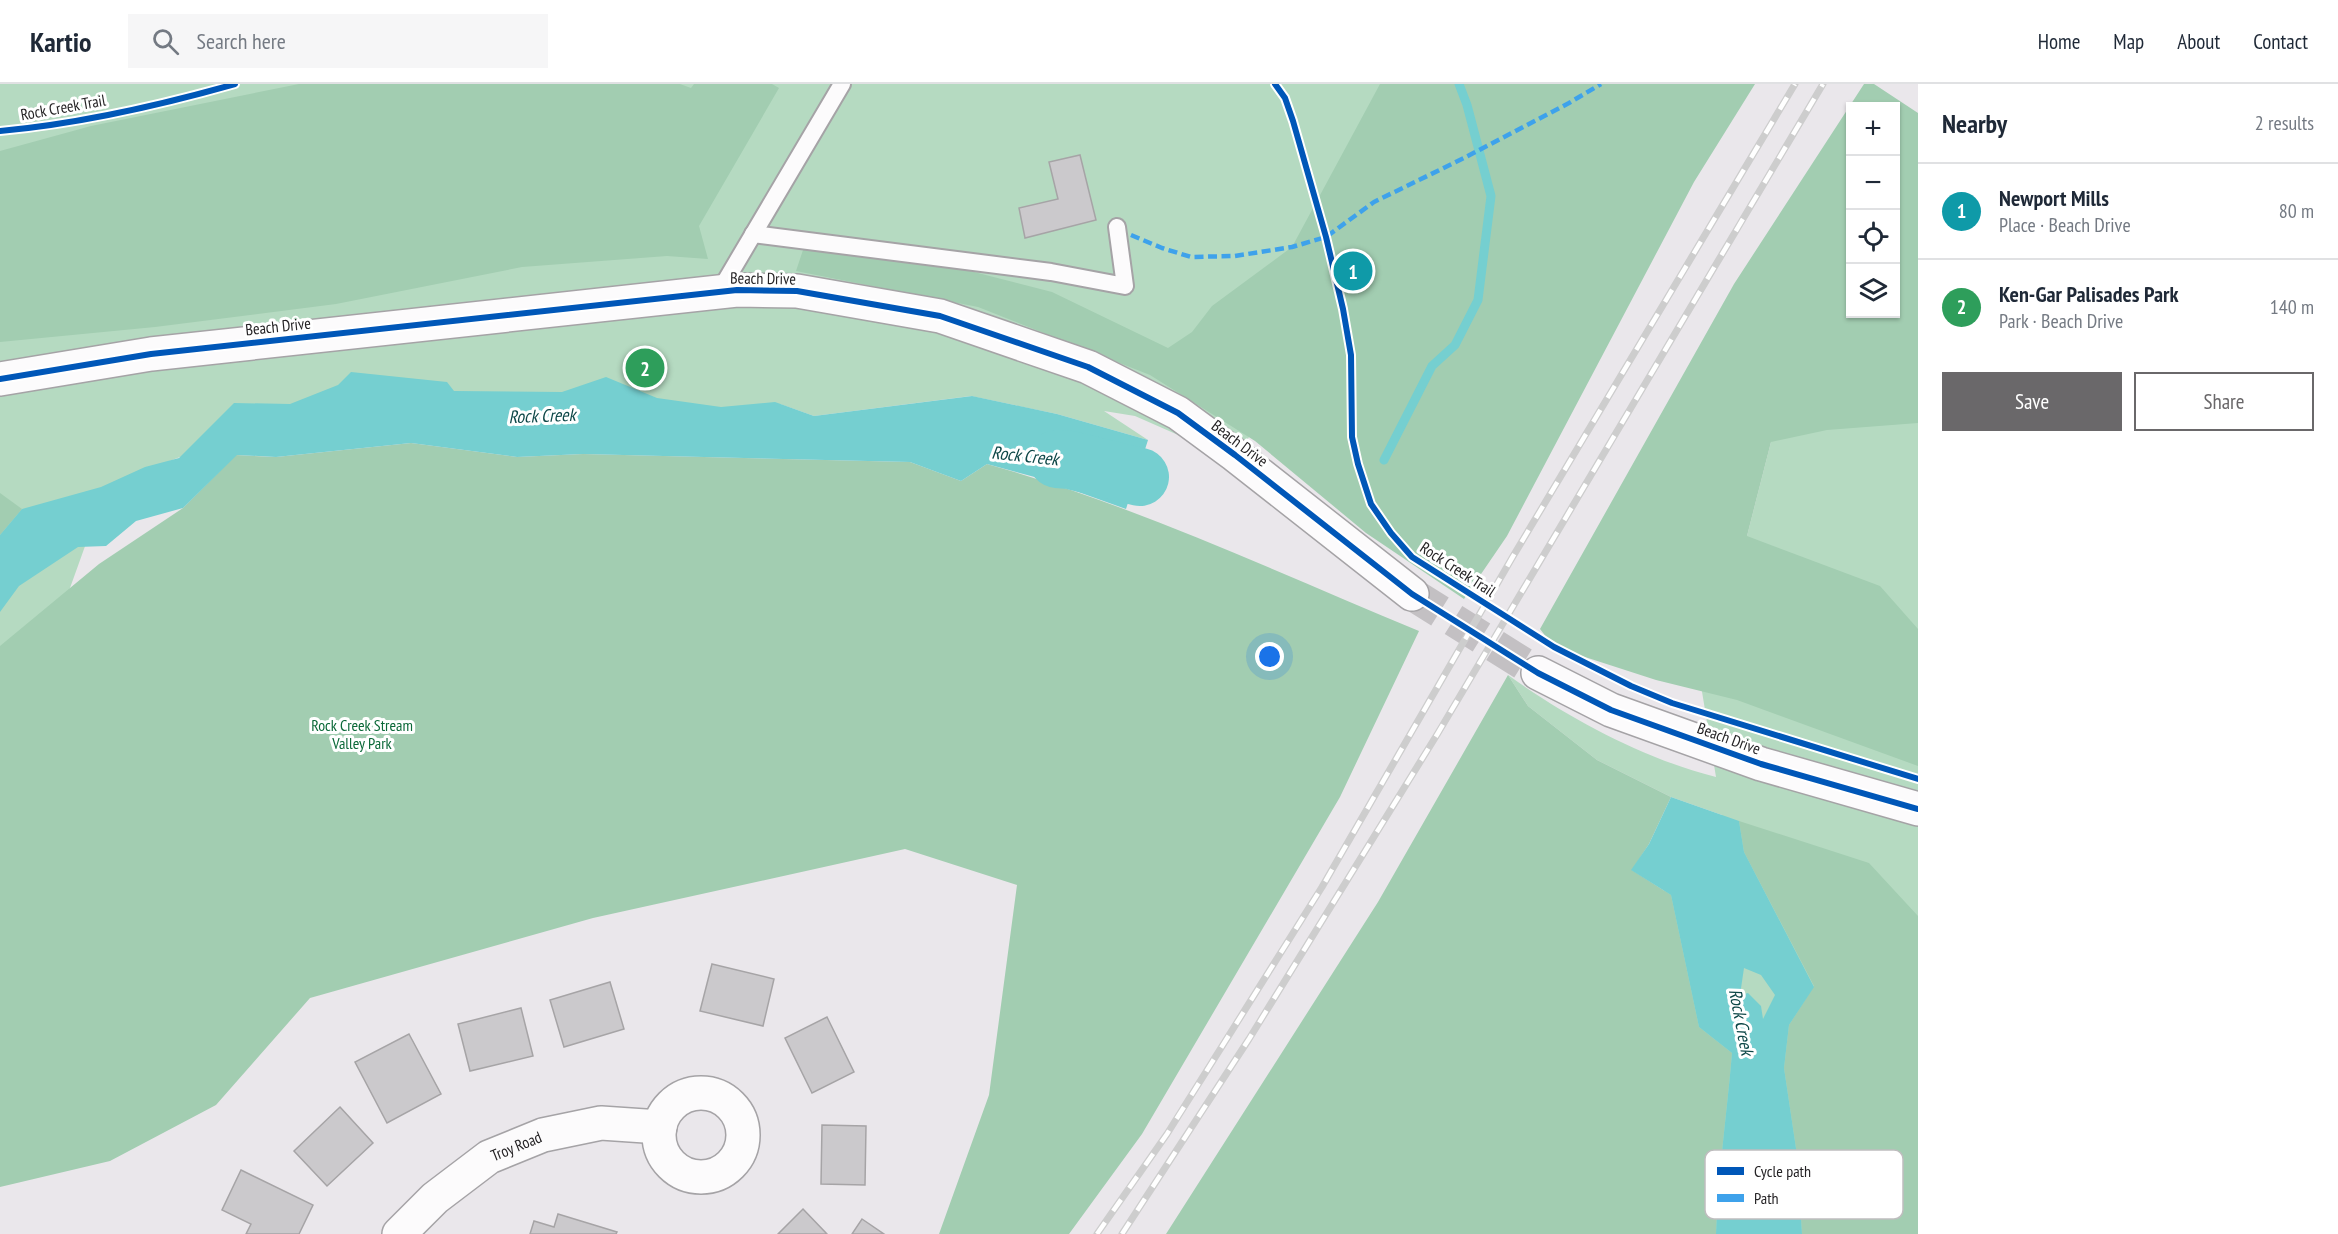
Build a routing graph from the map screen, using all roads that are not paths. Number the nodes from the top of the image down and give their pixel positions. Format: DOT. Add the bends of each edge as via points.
graph roads {
  1 [pos="842,84"];
  2 [pos="1116,227"];
  3 [pos="753,234"];
  4 [pos="719,292"];
  5 [pos="0,379"];
  6 [pos="1412,594"];
  7 [pos="1538,673"];
  8 [pos="1918,809"];
  9 [pos="660,1127"];
  10 [pos="399,1234"];
  1 -- 3 [label="lane"];
  2 -- 3 [label="lane" via="1125,286 1051,272"];
  3 -- 4 [label="lane"];
  4 -- 5 [label="street, Beach Drive" via="151,354"];
  4 -- 6 [label="street, Beach Drive" via="797,291 940,316 1088,367 1178,413"];
  7 -- 8 [label="street, Beach Drive" via="1611,710 1761,764"];
  9 -- 10 [label="street, Troy Road" via="601,1123 543,1135 489,1157 435,1198"];
}
